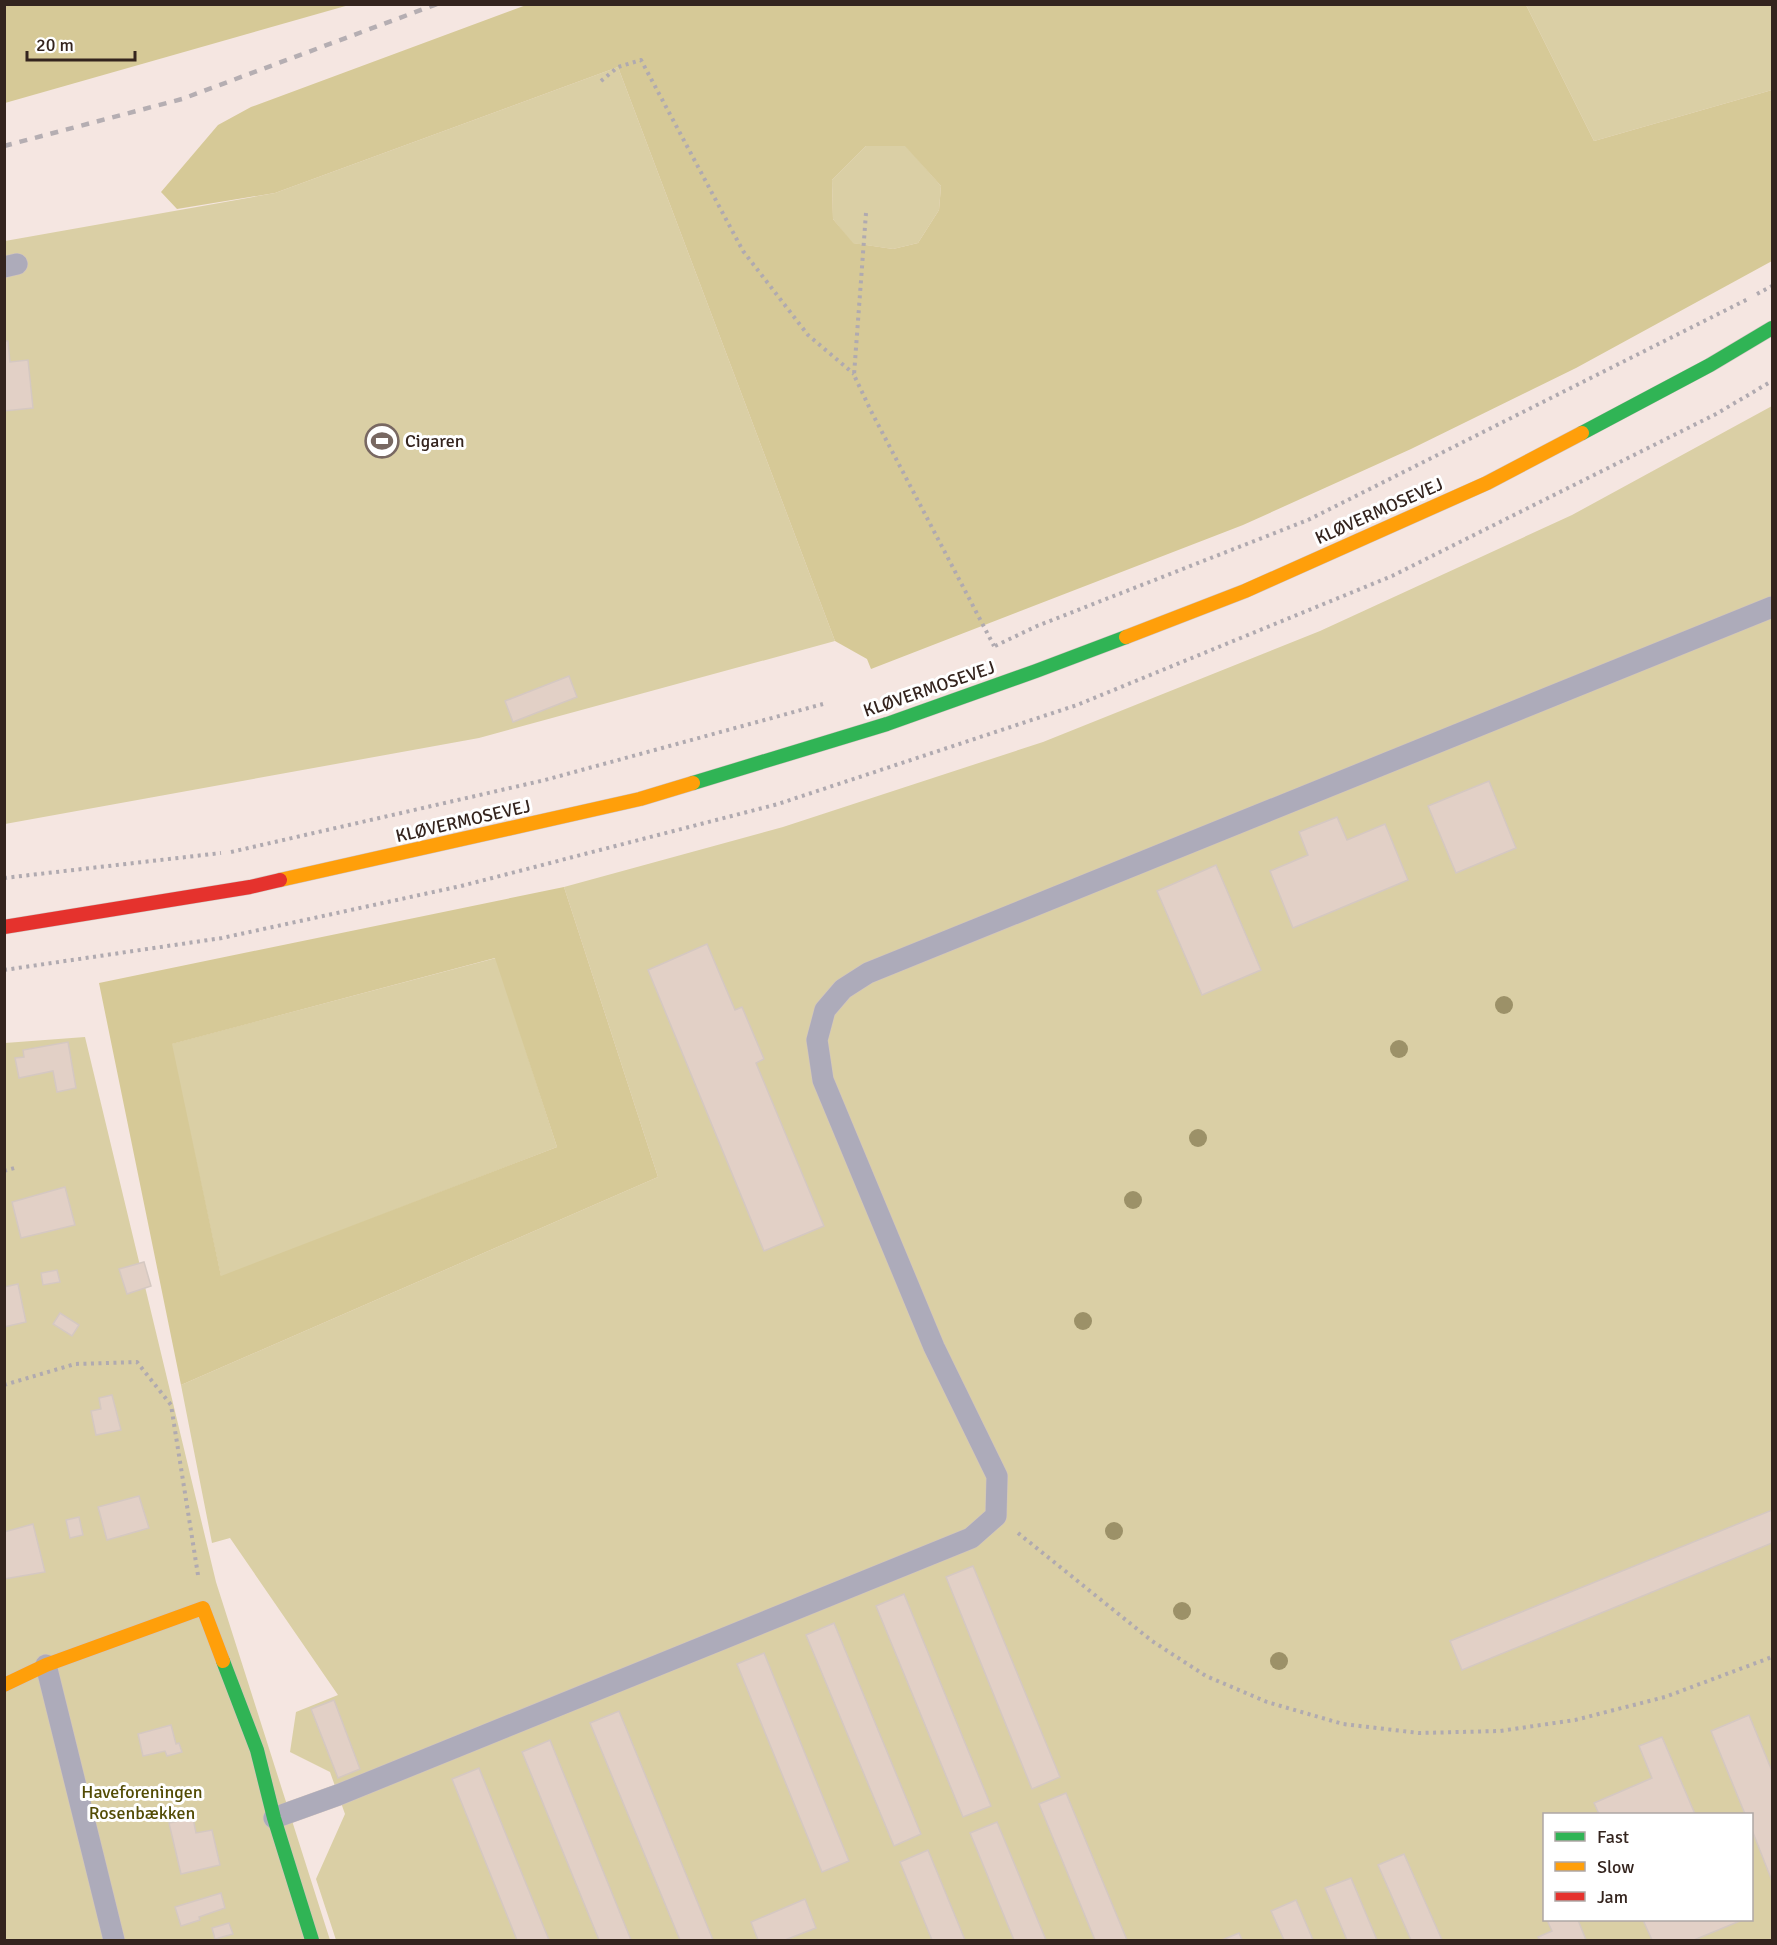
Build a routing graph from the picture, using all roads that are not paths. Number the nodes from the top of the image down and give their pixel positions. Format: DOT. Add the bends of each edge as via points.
graph roads {
  1 [pos="1773,328"];
  2 [pos="1773,607"];
  3 [pos="4,920"];
  4 [pos="40,920"];
  5 [pos="4,927"];
  6 [pos="46,1665"];
  7 [pos="4,1685"];
  8 [pos="274,1818"];
  9 [pos="114,1941"];
  10 [pos="312,1941"];
  1 -- 4 [label="main road, KLØVERMOSEVEJ" via="1487,483 1245,591 887,724 640,799 250,887"];
  2 -- 8 [label="lane" via="868,973 843,989 825,1010 817,1040 823,1080 934,1347 997,1476 996,1516 971,1538"];
  3 -- 4 [label="main road, KLØVERMOSEVEJ"];
  4 -- 5 [label="main road, KLØVERMOSEVEJ"];
  6 -- 7 [label="main road"];
  6 -- 8 [label="main road" via="203,1608 257,1750"];
  6 -- 9 [label="lane"];
  8 -- 10 [label="main road"];
}
